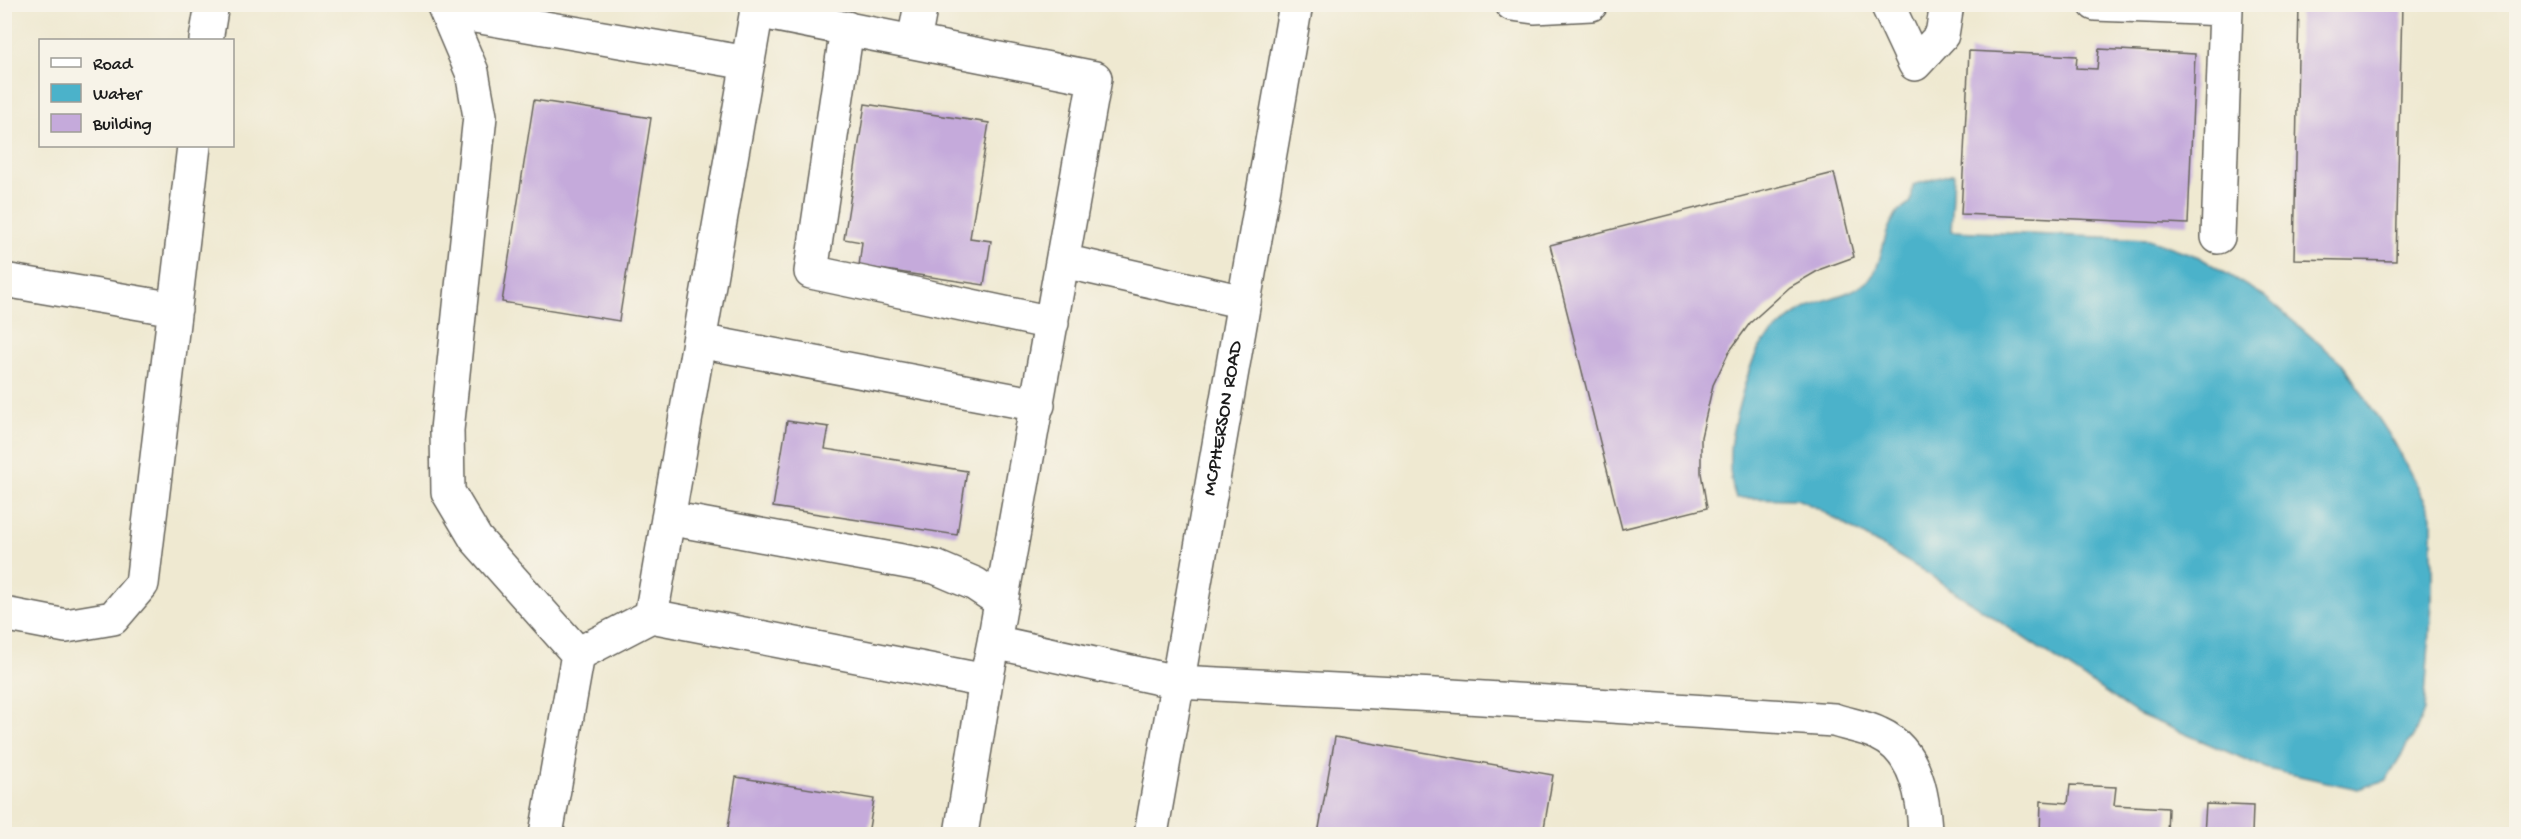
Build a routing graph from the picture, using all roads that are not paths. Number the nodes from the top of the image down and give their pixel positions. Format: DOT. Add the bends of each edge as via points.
graph roads {
  1 [pos="212,4"];
  2 [pos="921,4"];
  3 [pos="1296,4"];
  4 [pos="1512,4"];
  5 [pos="1591,4"];
  6 [pos="1887,4"];
  7 [pos="1947,4"];
  8 [pos="2095,4"];
  9 [pos="2226,7"];
  10 [pos="445,8"];
  11 [pos="757,8"];
  12 [pos="847,28"];
  13 [pos="207,39"];
  14 [pos="914,42"];
  15 [pos="748,63"];
  16 [pos="194,147"];
  17 [pos="2218,237"];
  18 [pos="1063,261"];
  19 [pos="4,280"];
  20 [pos="1244,302"];
  21 [pos="175,309"];
  22 [pos="1052,323"];
  23 [pos="699,341"];
  24 [pos="1038,405"];
  25 [pos="668,518"];
  26 [pos="1002,602"];
  27 [pos="4,614"];
  28 [pos="651,616"];
  29 [pos="994,642"];
  30 [pos="578,654"];
  31 [pos="986,681"];
  32 [pos="1178,682"];
  33 [pos="546,834"];
  34 [pos="961,834"];
  35 [pos="1151,834"];
  36 [pos="1925,834"];
  1 -- 13 [label="main road"];
  2 -- 14 [label="main road"];
  3 -- 20 [label="main road, MCPHERSON ROAD"];
  4 -- 5 [label="main road"];
  6 -- 7 [label="main road" via="1915,64 1942,36"];
  8 -- 9 [label="main road"];
  9 -- 17 [label="main road"];
  10 -- 15 [label="main road"];
  10 -- 30 [label="main road" via="472,72 480,116 447,430 448,492 476,539"];
  11 -- 12 [label="main road"];
  11 -- 15 [label="main road"];
  12 -- 14 [label="main road"];
  12 -- 22 [label="main road" via="811,272"];
  14 -- 18 [label="main road" via="1095,78"];
  15 -- 23 [label="main road"];
  16 -- 21 [label="main road"];
  18 -- 20 [label="main road"];
  18 -- 22 [label="main road"];
  19 -- 21 [label="main road"];
  20 -- 32 [label="main road, MCPHERSON ROAD"];
  21 -- 27 [label="main road" via="142,584 113,618 66,626"];
  22 -- 24 [label="main road"];
  23 -- 24 [label="main road"];
  23 -- 25 [label="main road"];
  24 -- 26 [label="main road"];
  25 -- 26 [label="main road" via="935,567 975,584"];
  25 -- 28 [label="main road"];
  26 -- 29 [label="main road"];
  28 -- 30 [label="main road"];
  28 -- 31 [label="main road"];
  29 -- 31 [label="main road"];
  29 -- 32 [label="main road"];
  30 -- 33 [label="main road"];
  31 -- 34 [label="main road"];
  32 -- 35 [label="main road, MCPHERSON ROAD"];
  32 -- 36 [label="main road" via="1834,720 1880,734 1907,756 1924,802"];
}
